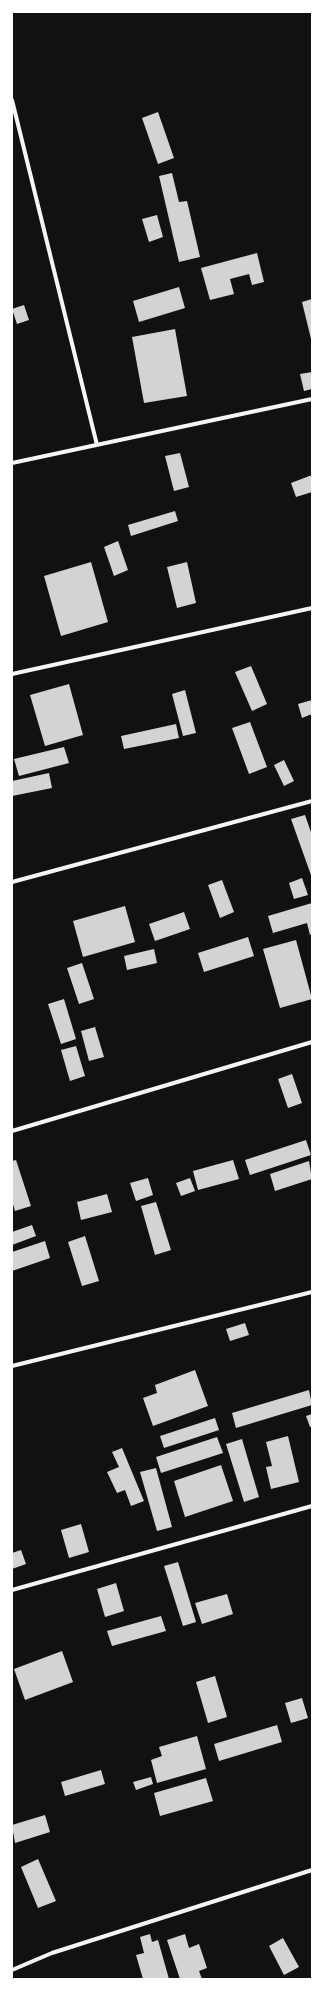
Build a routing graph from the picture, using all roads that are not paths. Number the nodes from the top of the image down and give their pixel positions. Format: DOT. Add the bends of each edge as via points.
graph roads {
  1 [pos="12,100"];
  2 [pos="312,399"];
  3 [pos="97,445"];
  4 [pos="12,463"];
  5 [pos="312,608"];
  6 [pos="12,674"];
  7 [pos="312,801"];
  8 [pos="12,882"];
  9 [pos="312,1042"];
  10 [pos="12,1131"];
  11 [pos="312,1292"];
  12 [pos="12,1366"];
  13 [pos="312,1506"];
  14 [pos="12,1590"];
  15 [pos="312,1870"];
  16 [pos="12,1970"];
  1 -- 3 [label="street"];
  2 -- 3 [label="street"];
  3 -- 4 [label="street"];
  5 -- 6 [label="street"];
  7 -- 8 [label="street"];
  9 -- 10 [label="street"];
  11 -- 12 [label="street"];
  13 -- 14 [label="street"];
  15 -- 16 [label="street" via="52,1954"];
}
